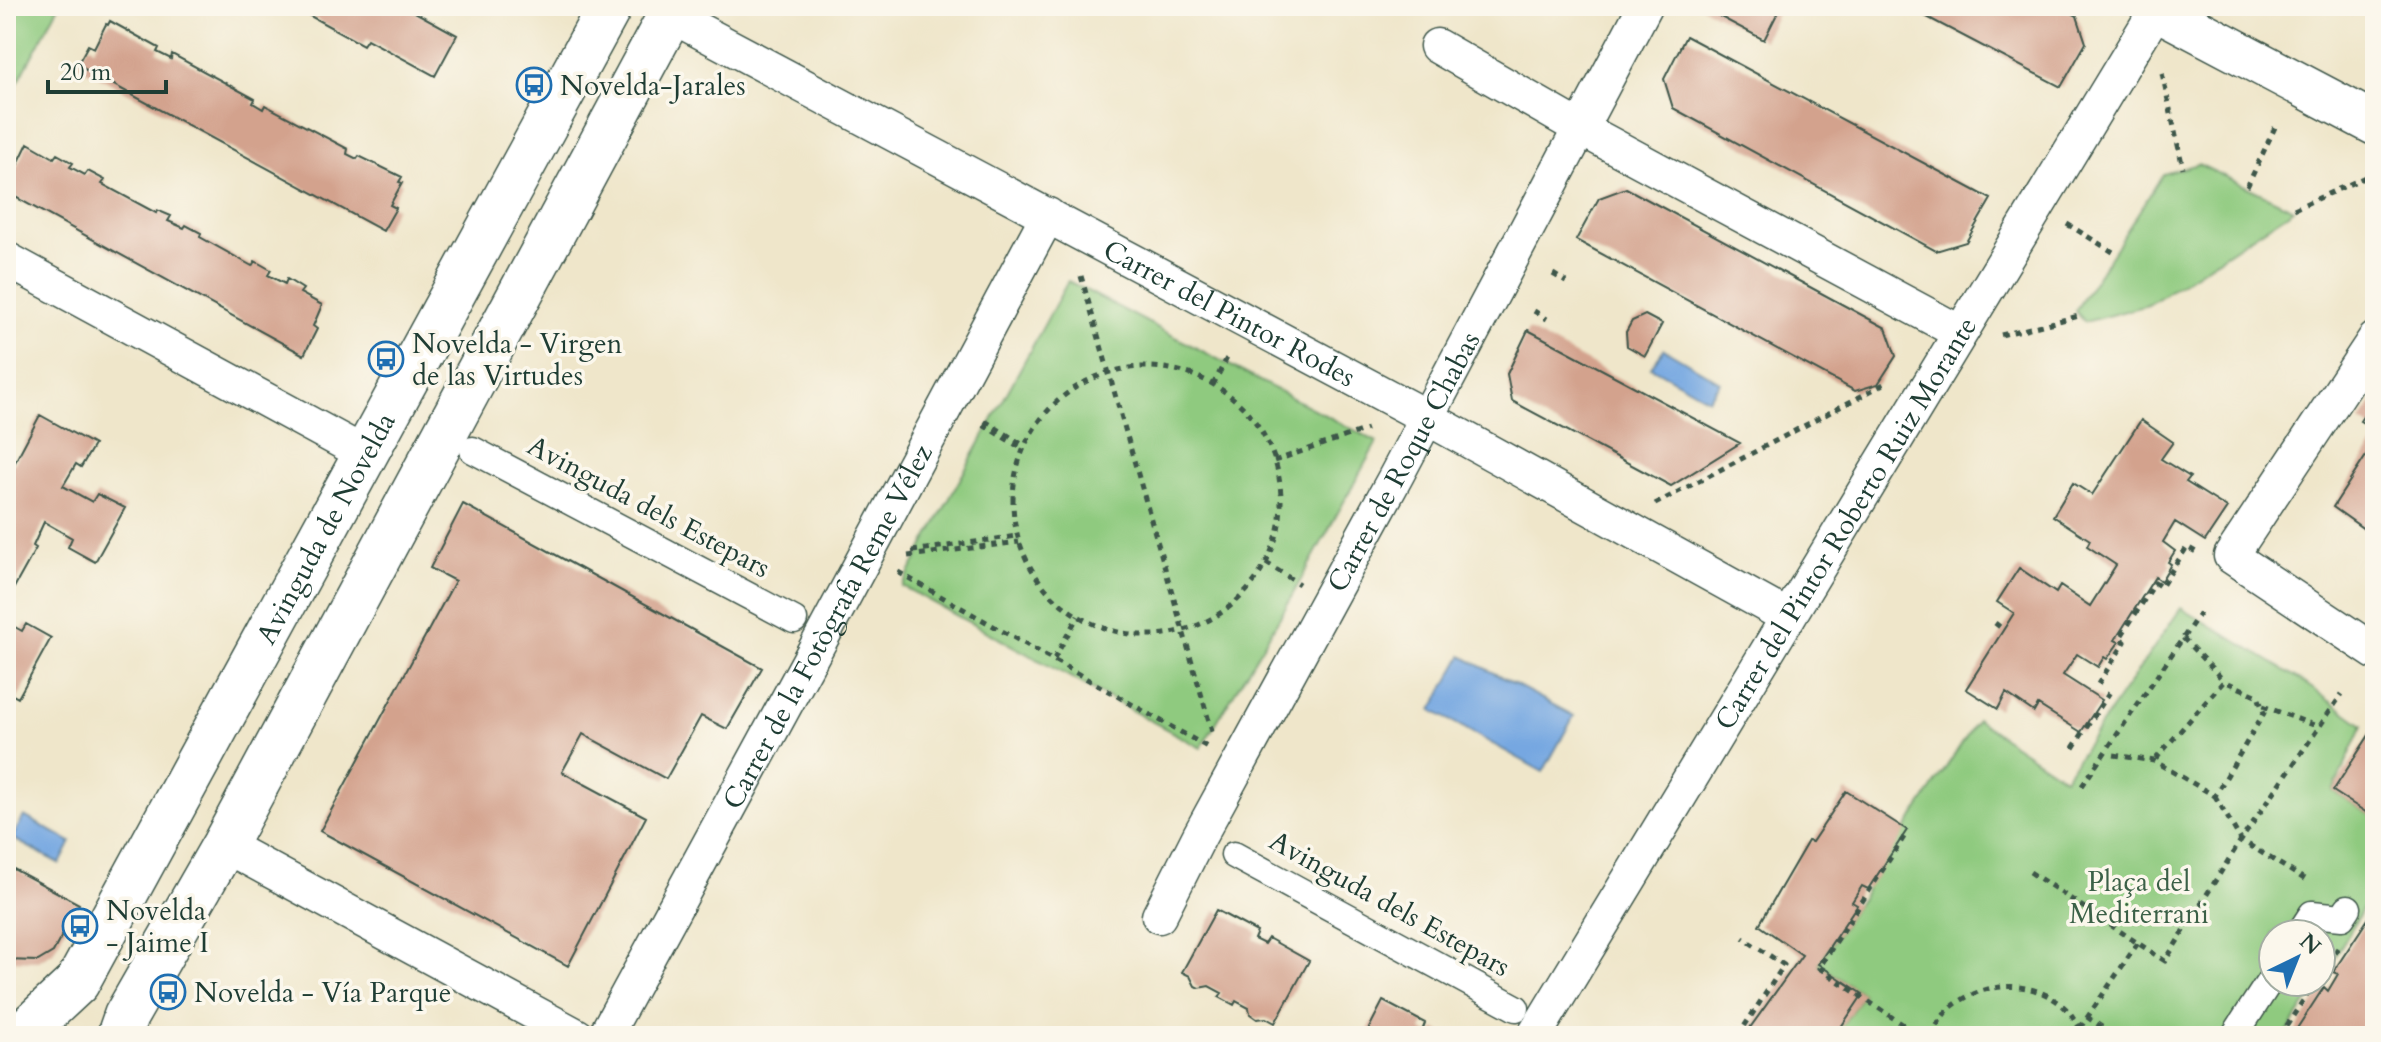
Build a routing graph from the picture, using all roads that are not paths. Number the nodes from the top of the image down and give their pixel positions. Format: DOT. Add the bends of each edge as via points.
graph roads {
  1 [pos="610,6"];
  2 [pos="1645,6"];
  3 [pos="2154,8"];
  4 [pos="673,10"];
  5 [pos="1437,46"];
  6 [pos="2375,124"];
  7 [pos="1580,128"];
  8 [pos="1048,215"];
  9 [pos="6,259"];
  10 [pos="1974,335"];
  11 [pos="2375,339"];
  12 [pos="1426,417"];
  13 [pos="473,450"];
  14 [pos="367,455"];
  15 [pos="1788,617"];
  16 [pos="794,620"];
  17 [pos="2375,652"];
  18 [pos="224,845"];
  19 [pos="1234,855"];
  20 [pos="2348,908"];
  21 [pos="1159,916"];
  22 [pos="2309,918"];
  23 [pos="2259,998"];
  24 [pos="1525,1022"];
  25 [pos="20,1036"];
  26 [pos="119,1036"];
  27 [pos="577,1036"];
  28 [pos="605,1036"];
  29 [pos="2234,1036"];
  1 -- 14 [label="main road, Avinguda de Novelda"];
  2 -- 7 [label="street, Carrer de Roque Chabas"];
  3 -- 6 [label="street"];
  3 -- 10 [label="street, Carrer del Pintor Roberto Ruiz Morante"];
  4 -- 8 [label="street, Carrer del Pintor Rodes"];
  4 -- 18 [label="main road, Avinguda de Novelda"];
  5 -- 7 [label="street"];
  7 -- 10 [label="street"];
  7 -- 12 [label="street, Carrer de Roque Chabas"];
  8 -- 12 [label="street, Carrer del Pintor Rodes"];
  8 -- 28 [label="street, Carrer de la Fotògrafa Reme Vélez"];
  9 -- 14 [label="street"];
  10 -- 15 [label="street, Carrer del Pintor Roberto Ruiz Morante"];
  11 -- 17 [label="street" via="2231,556"];
  12 -- 15 [label="street, Carrer del Pintor Rodes"];
  12 -- 21 [label="street, Carrer de Roque Chabas"];
  13 -- 16 [label="street, Avinguda dels Estepars"];
  14 -- 25 [label="main road, Avinguda de Novelda" via="77,983"];
  15 -- 24 [label="street, Carrer del Pintor Roberto Ruiz Morante"];
  18 -- 26 [label="main road, Avinguda de Novelda"];
  18 -- 27 [label="street"];
  19 -- 24 [label="street, Avinguda dels Estepars"];
  20 -- 22 [label="street" via="2342,917"];
  23 -- 29 [label="street"];
}
